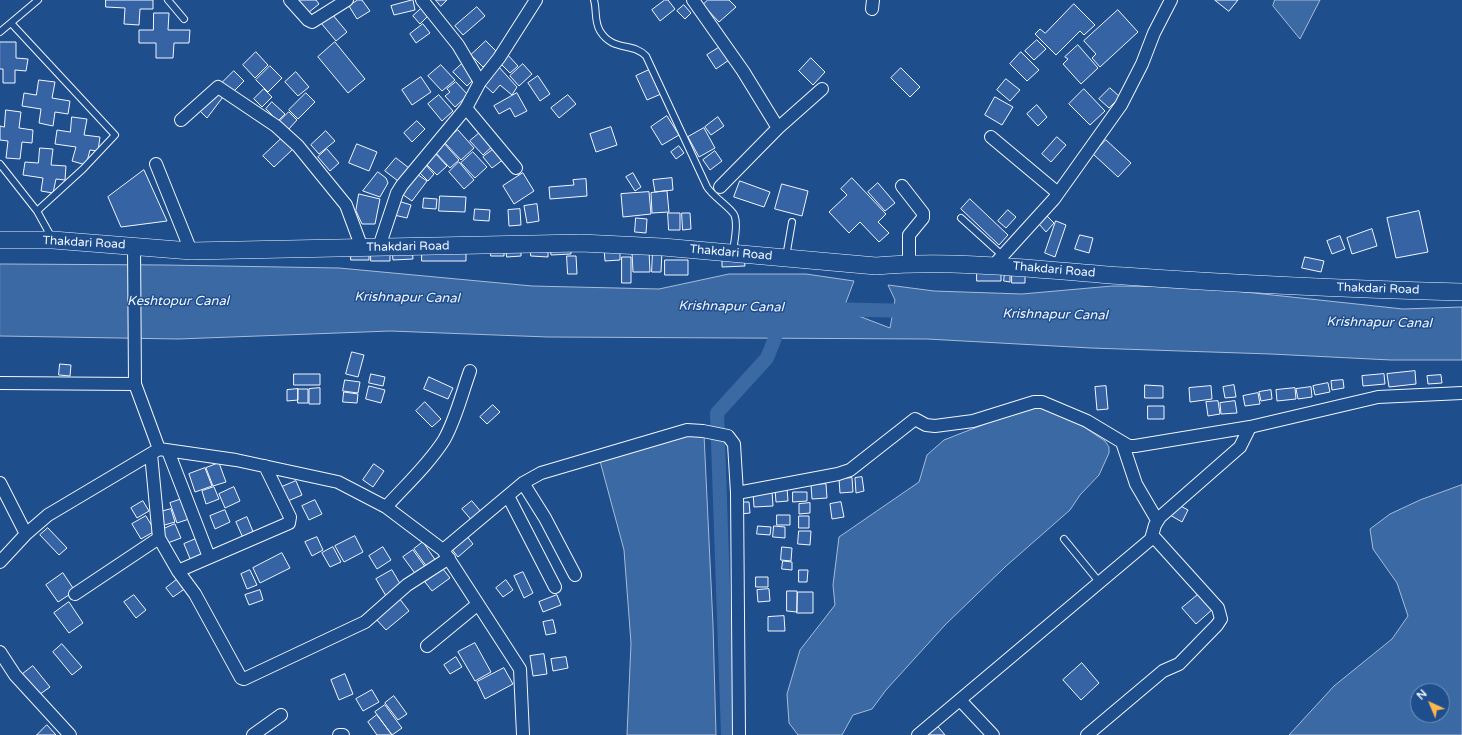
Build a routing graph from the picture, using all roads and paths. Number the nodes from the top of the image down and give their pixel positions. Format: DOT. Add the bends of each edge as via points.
graph roads {
  1 [pos="38,0"];
  2 [pos="168,0"];
  3 [pos="290,0"];
  4 [pos="347,0"];
  5 [pos="422,0"];
  6 [pos="536,0"];
  7 [pos="594,0"];
  8 [pos="692,0"];
  9 [pos="1171,0"];
  10 [pos="184,19"];
  11 [pos="11,23"];
  12 [pos="0,32"];
  13 [pos="480,82"];
  14 [pos="822,89"];
  15 [pos="466,108"];
  16 [pos="180,120"];
  17 [pos="778,128"];
  18 [pos="991,137"];
  19 [pos="0,164"];
  20 [pos="156,164"];
  21 [pos="516,168"];
  22 [pos="902,186"];
  23 [pos="720,187"];
  24 [pos="1058,193"];
  25 [pos="37,211"];
  26 [pos="961,218"];
  27 [pos="792,222"];
  28 [pos="0,240"];
  29 [pos="53,240"];
  30 [pos="370,247"];
  31 [pos="192,251"];
  32 [pos="732,253"];
  33 [pos="135,254"];
  34 [pos="786,258"];
  35 [pos="999,261"];
  36 [pos="909,263"];
  37 [pos="1462,292"];
  38 [pos="470,371"];
  39 [pos="0,382"];
  40 [pos="135,384"];
  41 [pos="1462,393"];
  42 [pos="1250,427"];
  43 [pos="1122,442"];
  44 [pos="159,451"];
  45 [pos="265,466"];
  46 [pos="0,483"];
  47 [pos="523,483"];
  48 [pos="737,493"];
  49 [pos="508,496"];
  50 [pos="386,507"];
  51 [pos="1157,520"];
  52 [pos="26,534"];
  53 [pos="1153,536"];
  54 [pos="159,538"];
  55 [pos="1064,538"];
  56 [pos="446,554"];
  57 [pos="208,558"];
  58 [pos="0,562"];
  59 [pos="178,571"];
  60 [pos="575,575"];
  61 [pos="1100,583"];
  62 [pos="555,587"];
  63 [pos="75,594"];
  64 [pos="478,604"];
  65 [pos="427,646"];
  66 [pos="0,652"];
  67 [pos="960,700"];
  68 [pos="281,715"];
  69 [pos="70,735"];
  70 [pos="253,735"];
  71 [pos="339,735"];
  72 [pos="343,735"];
  73 [pos="523,735"];
  74 [pos="739,735"];
  75 [pos="918,735"];
  76 [pos="993,735"];
  77 [pos="1087,735"];
  1 -- 11 [label="lane"];
  2 -- 10 [label="lane"];
  3 -- 4 [label="street" via="312,22"];
  5 -- 13 [label="street" via="458,45"];
  6 -- 13 [label="street" via="499,58"];
  7 -- 32 [label="lane" via="596,21 608,40 646,56 707,187 717,200 733,212 736,222"];
  8 -- 17 [label="street" via="743,71"];
  9 -- 24 [label="street" via="1121,105"];
  11 -- 12 [label="lane"];
  11 -- 25 [label="lane" via="115,135 83,169"];
  13 -- 15 [label="street"];
  14 -- 17 [label="street"];
  15 -- 21 [label="street"];
  15 -- 30 [label="street" via="397,193"];
  16 -- 30 [label="street" via="218,87 276,126 298,146 339,194"];
  17 -- 23 [label="street"];
  18 -- 24 [label="street"];
  19 -- 25 [label="lane"];
  20 -- 31 [label="street"];
  22 -- 36 [label="street" via="923,213 923,218 909,235"];
  24 -- 35 [label="street"];
  25 -- 29 [label="lane"];
  26 -- 35 [label="lane"];
  27 -- 34 [label="lane"];
  28 -- 29 [label="street, Thakdari Road"];
  29 -- 33 [label="street, Thakdari Road"];
  30 -- 31 [label="street, Thakdari Road"];
  30 -- 32 [label="street, Thakdari Road" via="581,243"];
  31 -- 33 [label="street, Thakdari Road"];
  32 -- 34 [label="street, Thakdari Road"];
  33 -- 40 [label="street"];
  34 -- 36 [label="street, Thakdari Road" via="876,266"];
  35 -- 36 [label="street, Thakdari Road"];
  35 -- 37 [label="street, Thakdari Road" via="1124,276 1354,289"];
  38 -- 50 [label="street" via="444,439"];
  39 -- 40 [label="street"];
  40 -- 44 [label="street"];
  41 -- 42 [label="street" via="1370,399"];
  42 -- 43 [label="street" via="1136,446"];
  42 -- 51 [label="street" via="1240,447"];
  43 -- 48 [label="street" via="1087,421 1049,403 1034,402 973,421 935,426 926,425 915,419 850,470"];
  43 -- 51 [label="street" via="1136,484"];
  44 -- 45 [label="street"];
  44 -- 52 [label="street" via="48,515"];
  44 -- 54 [label="street"];
  44 -- 57 [label="street"];
  45 -- 50 [label="street" via="338,482"];
  45 -- 57 [label="street" via="290,520"];
  46 -- 52 [label="street"];
  47 -- 48 [label="street" via="541,473 687,430 728,436 734,444"];
  47 -- 49 [label="street"];
  47 -- 60 [label="street"];
  48 -- 74 [label="street"];
  49 -- 56 [label="street"];
  49 -- 62 [label="street"];
  50 -- 56 [label="street"];
  51 -- 53 [label="street"];
  52 -- 58 [label="street"];
  53 -- 61 [label="street"];
  53 -- 77 [label="street" via="1218,608 1221,619 1179,664 1164,671"];
  54 -- 59 [label="street"];
  54 -- 63 [label="street"];
  55 -- 61 [label="lane"];
  56 -- 59 [label="street" via="365,622 244,679 241,678 195,594"];
  56 -- 64 [label="street"];
  57 -- 59 [label="street"];
  61 -- 67 [label="street"];
  64 -- 65 [label="street"];
  64 -- 73 [label="street" via="520,669"];
  66 -- 69 [label="street" via="15,675"];
  67 -- 75 [label="street"];
  67 -- 76 [label="street"];
  68 -- 70 [label="street"];
  71 -- 72 [label="street"];
}
